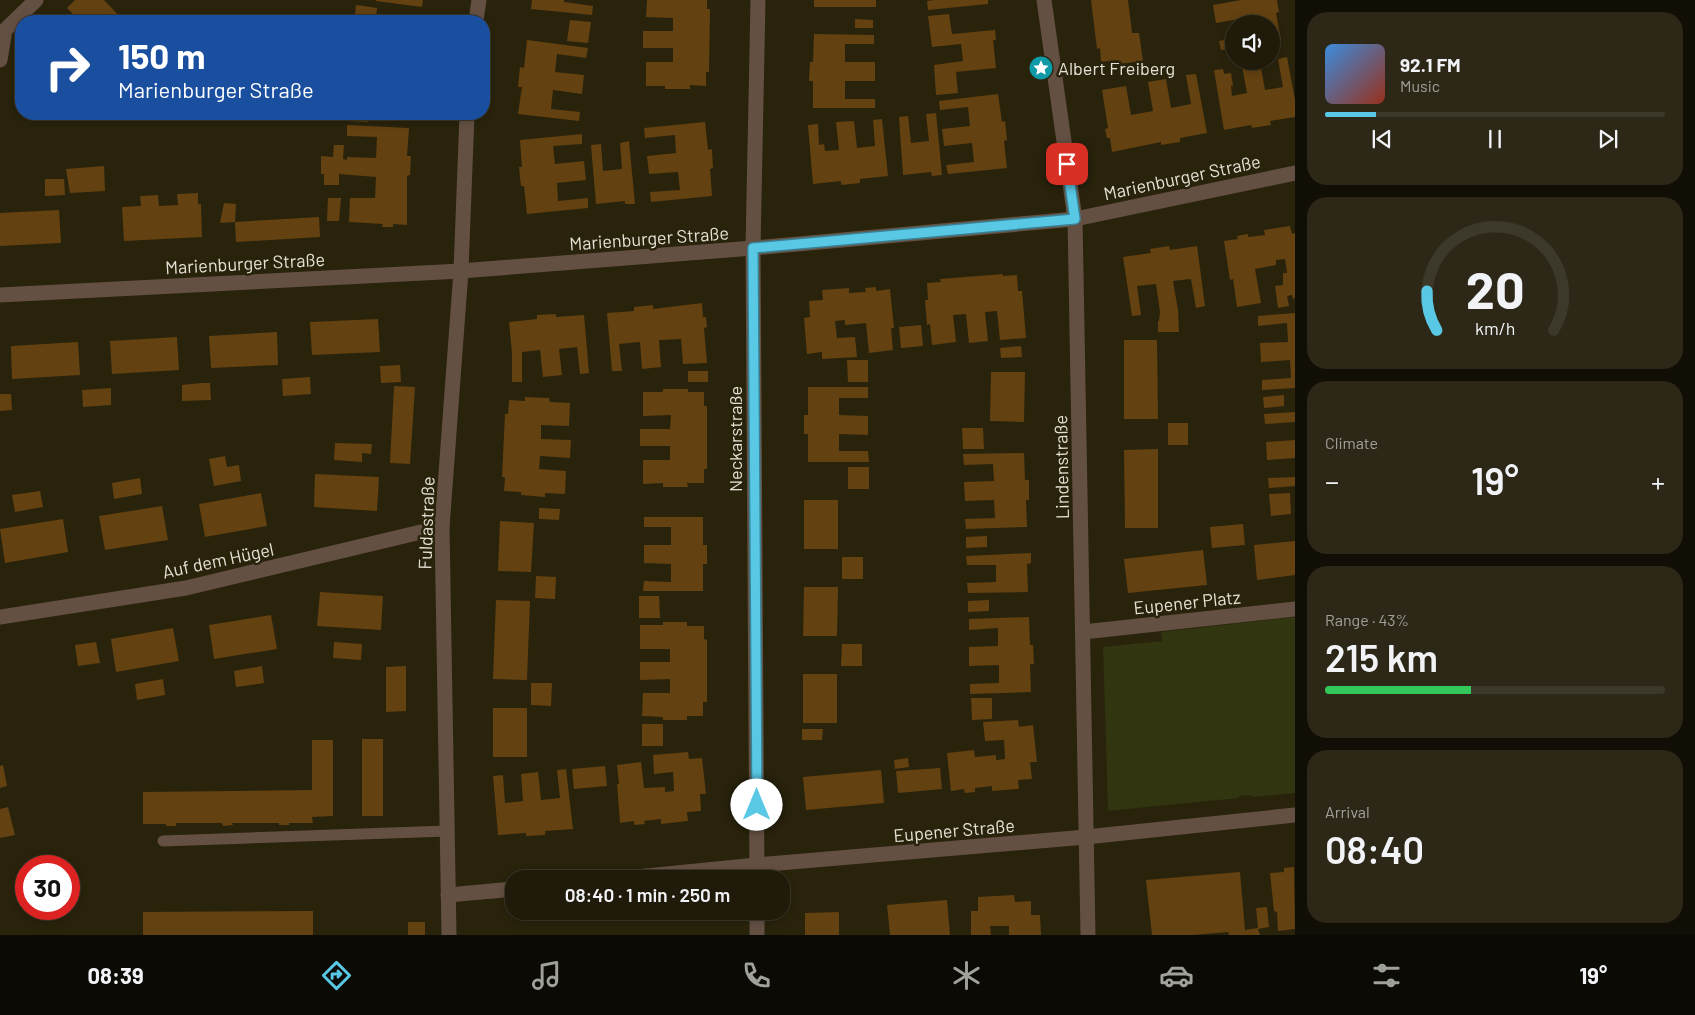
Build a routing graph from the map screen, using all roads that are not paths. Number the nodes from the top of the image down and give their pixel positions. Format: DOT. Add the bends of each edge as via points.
graph roads {
  1 [pos="36,0"];
  2 [pos="479,0"];
  3 [pos="758,0"];
  4 [pos="1044,0"];
  5 [pos="20,15"];
  6 [pos="477,15"];
  7 [pos="15,20"];
  8 [pos="0,60"];
  9 [pos="467,120"];
  10 [pos="1295,173"];
  11 [pos="1075,219"];
  12 [pos="753,248"];
  13 [pos="461,271"];
  14 [pos="0,295"];
  15 [pos="442,527"];
  16 [pos="1295,609"];
  17 [pos="0,617"];
  18 [pos="1083,632"];
  19 [pos="1295,815"];
  20 [pos="447,831"];
  21 [pos="1086,837"];
  22 [pos="163,841"];
  23 [pos="757,870"];
  24 [pos="776,870"];
  25 [pos="505,890"];
  26 [pos="448,895"];
  27 [pos="757,920"];
  28 [pos="449,935"];
  29 [pos="757,935"];
  30 [pos="1088,935"];
  1 -- 5 [label="street"];
  2 -- 6 [label="street"];
  3 -- 12 [label="street, Neckarstraße"];
  4 -- 11 [label="street, Lindenstraße"];
  7 -- 8 [label="street" via="5,30"];
  9 -- 13 [label="street, Fuldastraße"];
  10 -- 11 [label="street, Marienburger Straße"];
  11 -- 12 [label="street, Marienburger Straße"];
  11 -- 18 [label="street, Lindenstraße"];
  12 -- 13 [label="street, Marienburger Straße"];
  12 -- 23 [label="street, Neckarstraße"];
  13 -- 14 [label="street, Marienburger Straße"];
  13 -- 15 [label="street, Fuldastraße"];
  15 -- 17 [label="street, Auf dem Hügel" via="186,588"];
  15 -- 20 [label="street, Fuldastraße"];
  16 -- 18 [label="street, Eupener Platz"];
  18 -- 21 [label="street, Lindenstraße"];
  19 -- 21 [label="street, Eupener Straße"];
  20 -- 22 [label="lane"];
  20 -- 26 [label="street, Fuldastraße"];
  21 -- 24 [label="street, Eupener Straße"];
  21 -- 30 [label="street, Lindenstraße"];
  25 -- 26 [label="street"];
  26 -- 28 [label="street, Fuldastraße"];
  27 -- 29 [label="street"];
}
